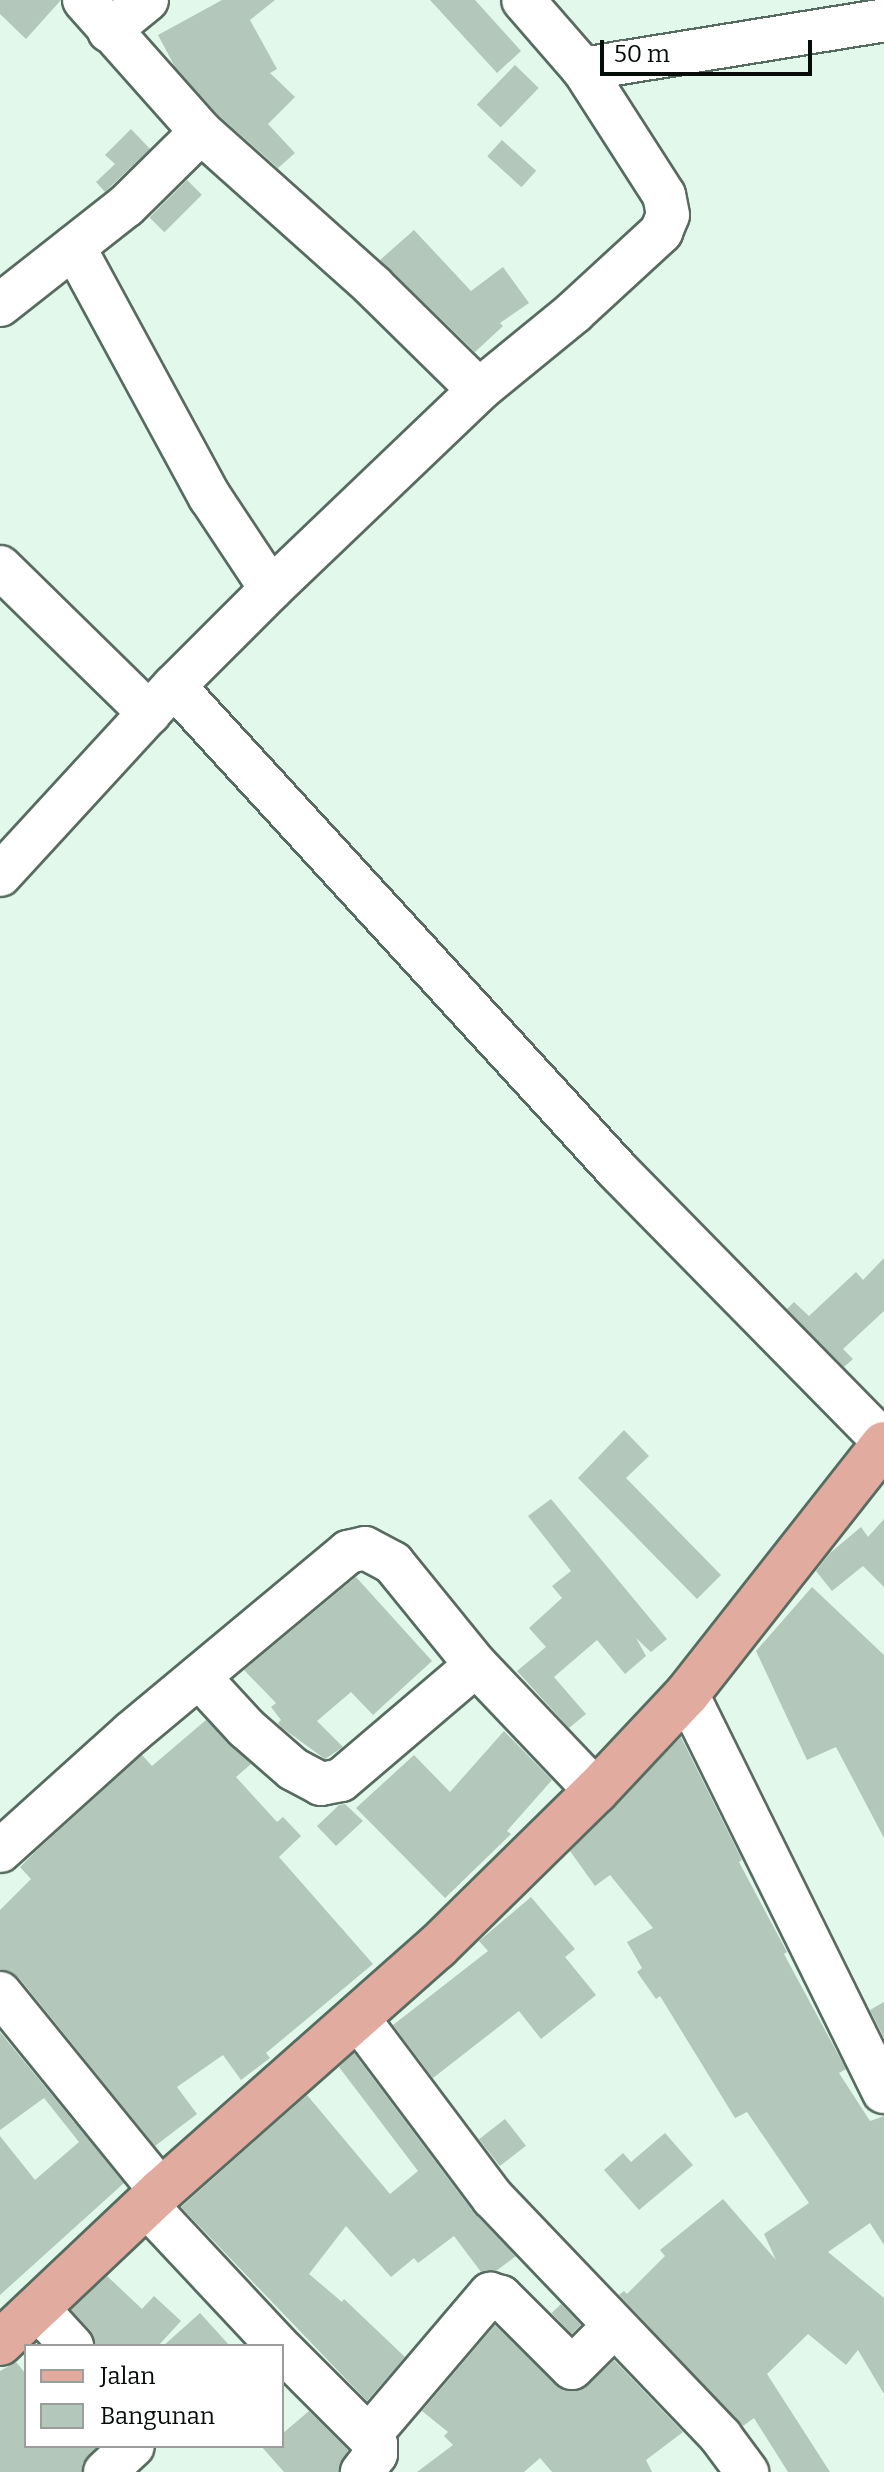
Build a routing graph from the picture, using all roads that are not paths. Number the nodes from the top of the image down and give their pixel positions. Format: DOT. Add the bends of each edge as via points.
graph roads {
  1 [pos="147,0"];
  2 [pos="523,0"];
  3 [pos="97,15"];
  4 [pos="884,20"];
  5 [pos="583,69"];
  6 [pos="201,132"];
  7 [pos="74,247"];
  8 [pos="0,305"];
  9 [pos="479,390"];
  10 [pos="0,567"];
  11 [pos="271,589"];
  12 [pos="162,699"];
  13 [pos="0,875"];
  14 [pos="884,1443"];
  15 [pos="476,1665"];
  16 [pos="199,1677"];
  17 [pos="687,1694"];
  18 [pos="596,1791"];
  19 [pos="0,1851"];
  20 [pos="4,2006"];
  21 [pos="357,2017"];
  22 [pos="884,2092"];
  23 [pos="154,2198"];
  24 [pos="37,2308"];
  25 [pos="614,2326"];
  26 [pos="0,2343"];
  27 [pos="70,2344"];
  28 [pos="269,2344"];
  29 [pos="284,2361"];
  30 [pos="131,2448"];
  31 [pos="365,2454"];
  32 [pos="105,2472"];
  33 [pos="747,2472"];
  1 -- 3 [label="street"];
  2 -- 5 [label="street"];
  3 -- 6 [label="street"];
  4 -- 5 [label="street"];
  5 -- 9 [label="street" via="664,195 668,215 661,232 643,250"];
  6 -- 7 [label="street" via="126,206"];
  6 -- 9 [label="street" via="373,286"];
  7 -- 8 [label="street"];
  7 -- 11 [label="street" via="210,497"];
  9 -- 11 [label="street"];
  10 -- 12 [label="street"];
  11 -- 12 [label="street"];
  12 -- 13 [label="street"];
  12 -- 14 [label="street"];
  14 -- 17 [label="main road"];
  15 -- 16 [label="street" via="341,1780 321,1784 293,1769 246,1728"];
  15 -- 16 [label="street" via="393,1563 365,1548 348,1552"];
  15 -- 18 [label="street"];
  16 -- 19 [label="street"];
  17 -- 18 [label="main road"];
  17 -- 22 [label="street"];
  18 -- 21 [label="main road" via="437,1947"];
  20 -- 23 [label="street"];
  21 -- 23 [label="main road"];
  21 -- 25 [label="street" via="493,2198"];
  23 -- 24 [label="main road"];
  23 -- 28 [label="street"];
  24 -- 26 [label="main road"];
  24 -- 27 [label="street"];
  25 -- 31 [label="street" via="572,2368 501,2297 490,2294 431,2359"];
  25 -- 33 [label="street" via="721,2437"];
  29 -- 31 [label="street"];
  30 -- 32 [label="street"];
}
